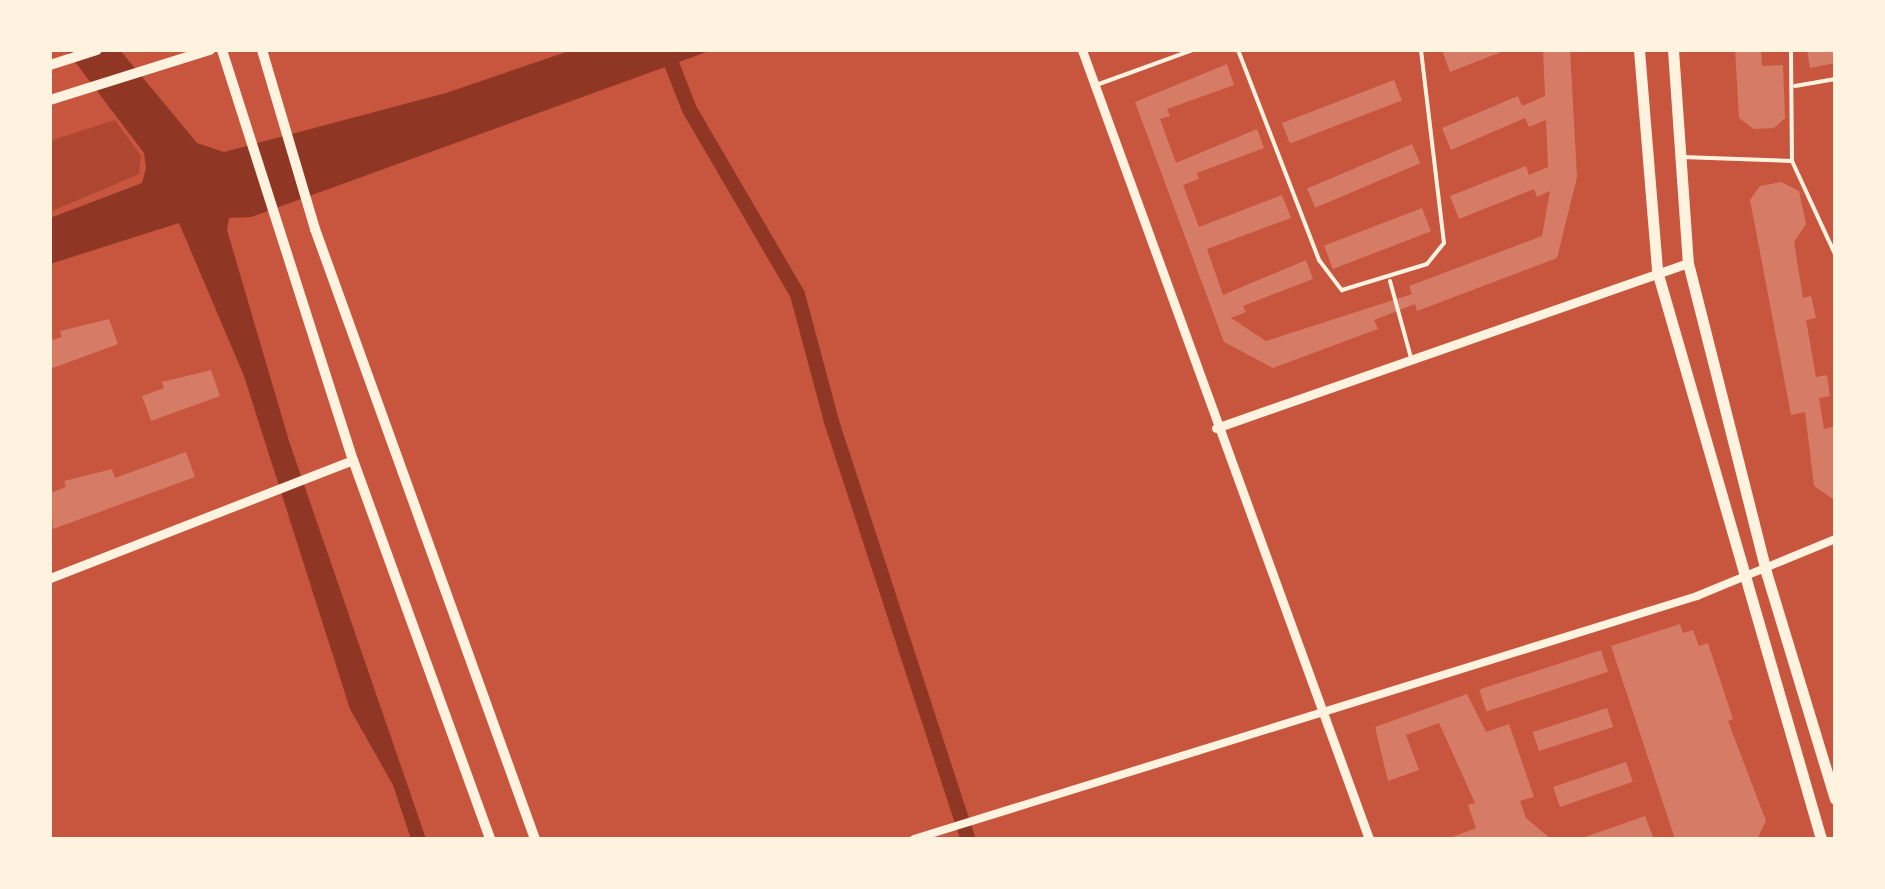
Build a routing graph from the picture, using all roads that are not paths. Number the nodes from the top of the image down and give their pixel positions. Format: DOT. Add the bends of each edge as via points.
graph roads {
  1 [pos="96,50"];
  2 [pos="210,50"];
  3 [pos="222,50"];
  4 [pos="262,50"];
  5 [pos="1082,50"];
  6 [pos="1193,50"];
  7 [pos="1238,50"];
  8 [pos="1421,50"];
  9 [pos="1639,50"];
  10 [pos="1673,50"];
  11 [pos="1792,50"];
  12 [pos="50,65"];
  13 [pos="1835,80"];
  14 [pos="1095,85"];
  15 [pos="1794,86"];
  16 [pos="50,100"];
  17 [pos="1680,156"];
  18 [pos="1792,161"];
  19 [pos="1835,254"];
  20 [pos="1688,263"];
  21 [pos="1657,271"];
  22 [pos="1390,279"];
  23 [pos="1412,358"];
  24 [pos="1216,428"];
  25 [pos="353,460"];
  26 [pos="1835,539"];
  27 [pos="1766,572"];
  28 [pos="50,578"];
  29 [pos="1742,580"];
  30 [pos="1320,713"];
  31 [pos="1835,799"];
  32 [pos="490,839"];
  33 [pos="535,839"];
  34 [pos="914,839"];
  35 [pos="1369,839"];
  36 [pos="1821,839"];
  1 -- 12 [label="main road"];
  2 -- 16 [label="main road"];
  3 -- 25 [label="main road"];
  4 -- 33 [label="main road" via="304,192"];
  5 -- 14 [label="street"];
  6 -- 14 [label="lane"];
  7 -- 22 [label="lane" via="1328,276 1342,290"];
  8 -- 22 [label="lane" via="1444,243 1434,260"];
  9 -- 21 [label="main road"];
  10 -- 17 [label="main road"];
  11 -- 15 [label="lane"];
  13 -- 15 [label="lane"];
  14 -- 24 [label="street"];
  15 -- 18 [label="lane"];
  17 -- 18 [label="lane"];
  17 -- 20 [label="main road"];
  18 -- 19 [label="lane"];
  20 -- 21 [label="street"];
  20 -- 27 [label="main road"];
  21 -- 23 [label="street"];
  21 -- 29 [label="main road"];
  22 -- 23 [label="lane"];
  23 -- 24 [label="street"];
  24 -- 30 [label="street"];
  25 -- 28 [label="street"];
  25 -- 32 [label="main road"];
  26 -- 27 [label="street"];
  27 -- 29 [label="street"];
  27 -- 31 [label="main road"];
  29 -- 30 [label="street"];
  29 -- 36 [label="main road"];
  30 -- 34 [label="street"];
  30 -- 35 [label="street"];
}
